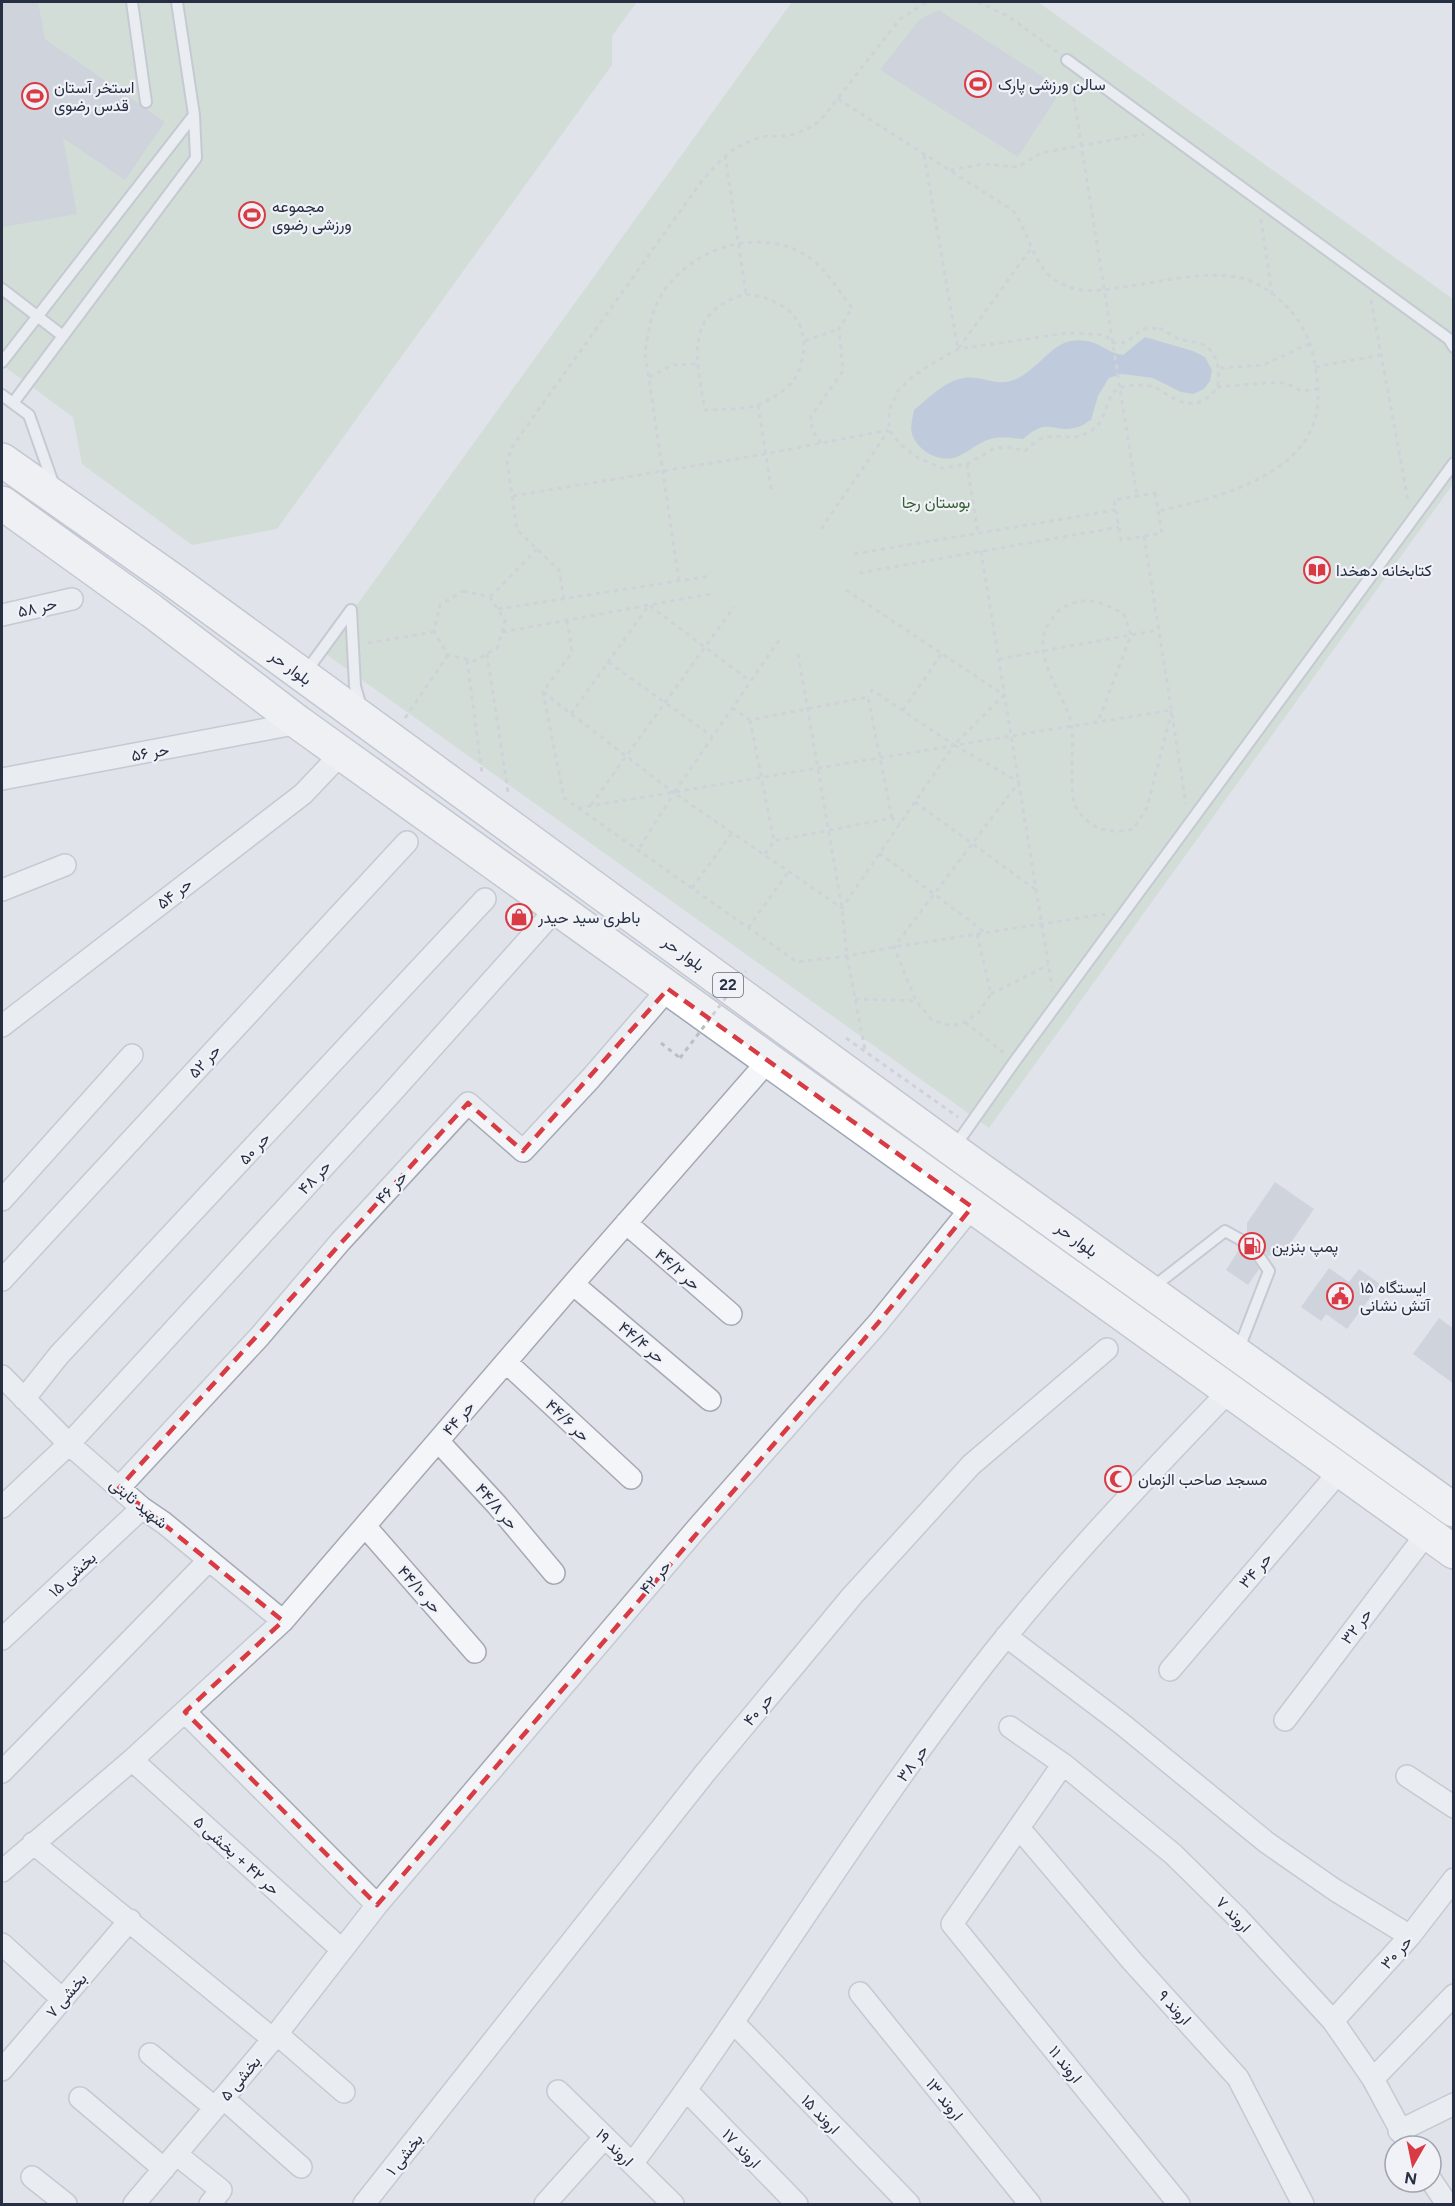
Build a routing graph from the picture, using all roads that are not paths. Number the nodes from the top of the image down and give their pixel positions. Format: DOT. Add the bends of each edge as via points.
graph roads {
  1 [pos="132,2"];
  2 [pos="177,2"];
  3 [pos="1067,60"];
  4 [pos="146,102"];
  5 [pos="194,115"];
  6 [pos="2,290"];
  7 [pos="37,316"];
  8 [pos="63,336"];
  9 [pos="1454,347"];
  10 [pos="2,362"];
  11 [pos="2,395"];
  12 [pos="13,403"];
  13 [pos="2,460"];
  14 [pos="1454,463"];
  15 [pos="59,500"];
  16 [pos="2,503"];
  17 [pos="174,581"];
  18 [pos="72,599"];
  19 [pos="152,611"];
  20 [pos="2,615"];
  21 [pos="303,675"];
  22 [pos="365,720"];
  23 [pos="299,723"];
  24 [pos="341,754"];
  25 [pos="2,779"];
  26 [pos="407,842"];
  27 [pos="65,865"];
  28 [pos="2,890"];
  29 [pos="486,899"];
  30 [pos="556,909"];
  31 [pos="668,989"];
  32 [pos="2,1026"];
  33 [pos="132,1056"];
  34 [pos="768,1061"];
  35 [pos="953,1150"];
  36 [pos="2,1200"];
  37 [pos="972,1207"];
  38 [pos="626,1223"];
  39 [pos="2,1280"];
  40 [pos="573,1284"];
  41 [pos="1149,1291"];
  42 [pos="731,1314"];
  43 [pos="1107,1349"];
  44 [pos="1237,1354"];
  45 [pos="506,1362"];
  46 [pos="2,1376"];
  47 [pos="1229,1391"];
  48 [pos="24,1399"];
  49 [pos="710,1400"];
  50 [pos="438,1441"];
  51 [pos="69,1444"];
  52 [pos="1340,1471"];
  53 [pos="631,1478"];
  54 [pos="119,1488"];
  55 [pos="2,1507"];
  56 [pos="142,1508"];
  57 [pos="1454,1510"];
  58 [pos="365,1526"];
  59 [pos="1427,1533"];
  60 [pos="1454,1552"];
  61 [pos="209,1560"];
  62 [pos="554,1573"];
  63 [pos="283,1621"];
  64 [pos="1006,1636"];
  65 [pos="2,1639"];
  66 [pos="475,1652"];
  67 [pos="1170,1670"];
  68 [pos="185,1712"];
  69 [pos="1285,1720"];
  70 [pos="1010,1727"];
  71 [pos="132,1760"];
  72 [pos="1063,1764"];
  73 [pos="2,1772"];
  74 [pos="1407,1776"];
  75 [pos="1454,1807"];
  76 [pos="1019,1828"];
  77 [pos="33,1843"];
  78 [pos="2,1871"];
  79 [pos="1454,1879"];
  80 [pos="377,1905"];
  81 [pos="130,1920"];
  82 [pos="1410,1936"];
  83 [pos="2,1944"];
  84 [pos="341,1949"];
  85 [pos="860,1993"];
  86 [pos="1454,1995"];
  87 [pos="62,1999"];
  88 [pos="1333,2021"];
  89 [pos="734,2023"];
  90 [pos="275,2037"];
  91 [pos="150,2054"];
  92 [pos="2,2070"];
  93 [pos="1373,2079"];
  94 [pos="558,2091"];
  95 [pos="687,2091"];
  96 [pos="344,2092"];
  97 [pos="80,2098"];
  98 [pos="219,2103"];
  99 [pos="445,2103"];
  100 [pos="1454,2104"];
  101 [pos="1401,2134"];
  102 [pos="1411,2134"];
  103 [pos="605,2137"];
  104 [pos="170,2162"];
  105 [pos="632,2164"];
  106 [pos="301,2167"];
  107 [pos="32,2177"];
  108 [pos="547,2204"];
  109 [pos="66,2205"];
  110 [pos="134,2205"];
  111 [pos="210,2205"];
  112 [pos="364,2205"];
  113 [pos="673,2205"];
  114 [pos="797,2205"];
  115 [pos="909,2205"];
  116 [pos="1030,2205"];
  117 [pos="1179,2205"];
  118 [pos="1304,2205"];
  1 -- 4 [label="lane"];
  2 -- 5 [label="lane"];
  3 -- 9 [label="lane" via="1449,339"];
  5 -- 7 [label="lane"];
  5 -- 8 [label="lane" via="196,158"];
  6 -- 7 [label="lane"];
  7 -- 8 [label="lane"];
  7 -- 10 [label="lane"];
  8 -- 12 [label="lane"];
  11 -- 12 [label="lane"];
  12 -- 15 [label="lane" via="29,415"];
  13 -- 15 [label="main road, بلوار حر / 22"];
  14 -- 35 [label="lane"];
  15 -- 17 [label="main road, بلوار حر / 22"];
  16 -- 19 [label="main road, 22"];
  17 -- 19 [label="main road"];
  17 -- 21 [label="main road, بلوار حر / 22"];
  18 -- 20 [label="street, حر ۵۸"];
  19 -- 23 [label="main road, 22"];
  21 -- 22 [label="main road, بلوار حر / 22"];
  21 -- 22 [label="lane" via="351,610 354,686"];
  22 -- 35 [label="main road, بلوار حر / 22"];
  23 -- 24 [label="main road, 22"];
  23 -- 25 [label="street, حر ۵۶"];
  24 -- 30 [label="main road, 22"];
  24 -- 32 [label="street, حر ۵۴" via="303,794"];
  26 -- 39 [label="street, حر ۵۲"];
  27 -- 28 [label="street"];
  29 -- 48 [label="street, حر ۵۰" via="59,1355"];
  30 -- 31 [label="main road, 22"];
  30 -- 51 [label="street, حر ۴۸"];
  31 -- 34 [label="main road, 22"];
  31 -- 54 [label="street, حر ۴۶" via="523,1151 468,1103"];
  33 -- 36 [label="street"];
  34 -- 37 [label="main road, 22"];
  34 -- 38 [label="street, حر ۴۴"];
  35 -- 41 [label="main road, بلوار حر / 22"];
  37 -- 47 [label="main road, 22"];
  37 -- 80 [label="street, حر ۴۲" via="878,1323 698,1527"];
  38 -- 40 [label="street, حر ۴۴"];
  38 -- 42 [label="street, حر ۴۴/۲"];
  40 -- 45 [label="street, حر ۴۴"];
  40 -- 49 [label="street, حر ۴۴/۴"];
  41 -- 44 [label="main road, بلوار حر / 22"];
  41 -- 44 [label="lane" via="1225,1231 1252,1246 1269,1271"];
  43 -- 99 [label="street, حر ۴۰" via="971,1465 852,1596 705,1773"];
  44 -- 57 [label="main road, بلوار حر / 22"];
  45 -- 50 [label="street, حر ۴۴"];
  45 -- 53 [label="street, حر ۴۴/۶"];
  46 -- 48 [label="street, شهید ثابتی"];
  47 -- 52 [label="main road, 22"];
  47 -- 64 [label="street, حر ۳۸" via="1126,1498"];
  48 -- 51 [label="street, شهید ثابتی"];
  50 -- 58 [label="street, حر ۴۴"];
  50 -- 62 [label="street, حر ۴۴/۸"];
  51 -- 54 [label="street, شهید ثابتی"];
  51 -- 55 [label="street, حر ۴۸"];
  52 -- 59 [label="main road, 22"];
  52 -- 67 [label="street, حر ۳۴"];
  54 -- 56 [label="street, شهید ثابتی"];
  56 -- 61 [label="street, شهید ثابتی"];
  56 -- 65 [label="street, بخشی ۱۵"];
  58 -- 63 [label="street, حر ۴۴"];
  58 -- 66 [label="street, حر ۴۴/۱۰"];
  59 -- 60 [label="main road, 22"];
  59 -- 69 [label="street, حر ۳۲"];
  61 -- 63 [label="street, شهید ثابتی"];
  61 -- 73 [label="street"];
  63 -- 68 [label="street, حر ۴۴"];
  64 -- 82 [label="street" via="1122,1724 1266,1842"];
  64 -- 89 [label="street, حر ۳۸" via="836,1868"];
  68 -- 71 [label="street, حر ۴۴"];
  68 -- 80 [label="street"];
  70 -- 72 [label="street, اروند ۷"];
  71 -- 77 [label="street, حر ۴۴"];
  71 -- 84 [label="street, حر ۴۲ + بخشی ۵"];
  72 -- 76 [label="street"];
  72 -- 88 [label="street, اروند ۷" via="1173,1854"];
  74 -- 75 [label="street"];
  76 -- 117 [label="street, اروند ۱۱" via="952,1924"];
  76 -- 118 [label="street, اروند ۹" via="1238,2078"];
  77 -- 78 [label="street, حر ۴۴"];
  77 -- 81 [label="street"];
  79 -- 82 [label="street, حر ۳۰"];
  80 -- 84 [label="street, حر ۴۲"];
  81 -- 87 [label="street, بخشی ۷"];
  81 -- 90 [label="street"];
  82 -- 88 [label="street, حر ۳۰"];
  83 -- 87 [label="street"];
  84 -- 90 [label="street, بخشی ۵"];
  85 -- 116 [label="street, اروند ۱۳"];
  86 -- 93 [label="street"];
  87 -- 92 [label="street, بخشی ۷"];
  88 -- 93 [label="street, اروند ۷"];
  89 -- 95 [label="street, حر ۳۸"];
  89 -- 115 [label="street, اروند ۱۵"];
  90 -- 96 [label="street"];
  90 -- 98 [label="street, بخشی ۵"];
  91 -- 98 [label="street"];
  93 -- 101 [label="street, اروند ۷"];
  94 -- 103 [label="street, اروند ۱۹"];
  95 -- 105 [label="street, حر ۳۸"];
  95 -- 114 [label="street, اروند ۱۷"];
  97 -- 104 [label="street"];
  98 -- 104 [label="street, بخشی ۵"];
  98 -- 106 [label="street"];
  99 -- 112 [label="street, بخشی ۱"];
  100 -- 102 [label="street"];
  103 -- 105 [label="street, اروند ۱۹"];
  103 -- 108 [label="street"];
  104 -- 110 [label="street, بخشی ۵"];
  104 -- 111 [label="street" via="220,2190"];
  105 -- 113 [label="street, اروند ۱۹"];
  107 -- 109 [label="street"];
}
